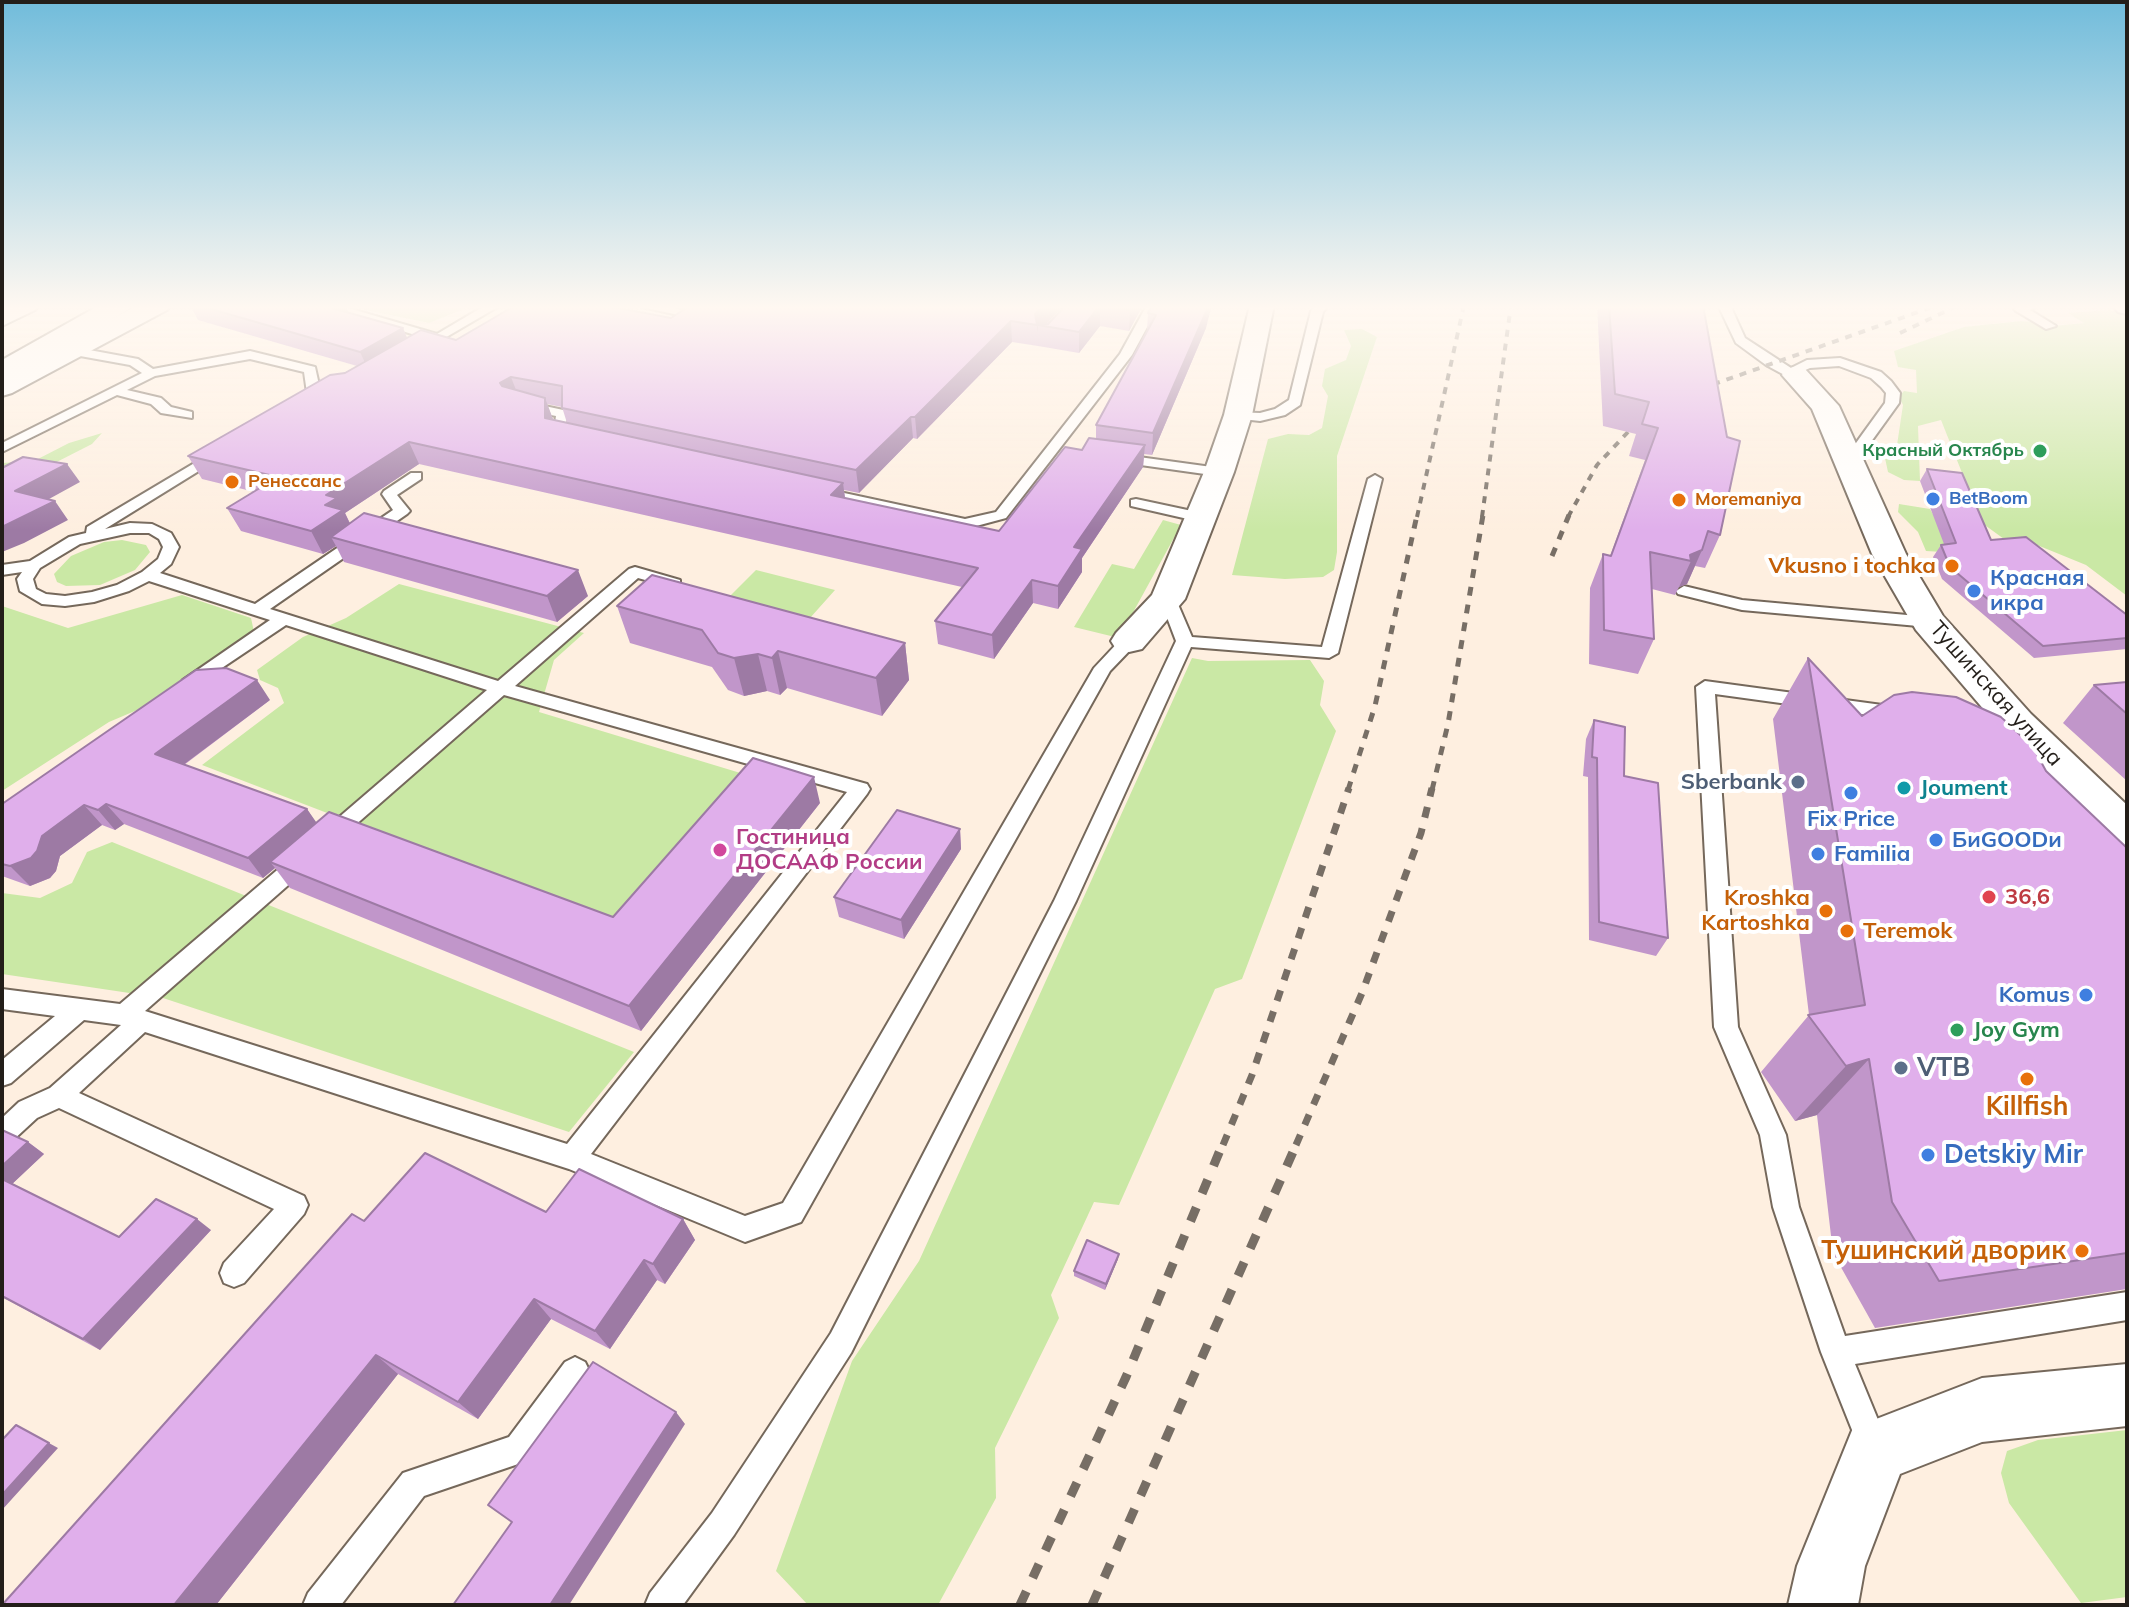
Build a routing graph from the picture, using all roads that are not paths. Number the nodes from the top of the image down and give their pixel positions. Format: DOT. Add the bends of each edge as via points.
graph roads {
  1 [pos="137,380"];
  2 [pos="314,380"];
  3 [pos="1108,380"];
  4 [pos="1246,380"];
  5 [pos="1300,380"];
  6 [pos="1800,380"];
  7 [pos="1882,380"];
  8 [pos="115,391"];
  9 [pos="518,405"];
  10 [pos="288,410"];
  11 [pos="187,415"];
  12 [pos="1238,415"];
  13 [pos="588,440"];
  14 [pos="235,442"];
  15 [pos="2,448"];
  16 [pos="1106,456"];
  17 [pos="1850,461"];
  18 [pos="1219,472"];
  19 [pos="416,476"];
  20 [pos="1375,479"];
  21 [pos="799,487"];
  22 [pos="1136,503"];
  23 [pos="1201,517"];
  24 [pos="75,540"];
  25 [pos="34,565"];
  26 [pos="2,570"];
  27 [pos="148,575"];
  28 [pos="694,588"];
  29 [pos="1684,591"];
  30 [pos="1168,599"];
  31 [pos="257,610"];
  32 [pos="284,618"];
  33 [pos="1929,622"];
  34 [pos="1129,641"];
  35 [pos="1185,641"];
  36 [pos="501,688"];
  37 [pos="168,699"];
  38 [pos="1919,715"];
  39 [pos="2127,831"];
  40 [pos="2,999"];
  41 [pos="80,1009"];
  42 [pos="133,1018"];
  43 [pos="2,1075"];
  44 [pos="59,1096"];
  45 [pos="2,1134"];
  46 [pos="572,1158"];
  47 [pos="234,1273"];
  48 [pos="2127,1306"];
  49 [pos="1836,1352"];
  50 [pos="575,1372"];
  51 [pos="2127,1395"];
  52 [pos="1876,1451"];
  53 [pos="320,1605"];
  54 [pos="662,1605"];
  55 [pos="1823,1605"];
  1 -- 8 [label="lane"];
  2 -- 10 [label="lane" via="320,393"];
  3 -- 21 [label="lane" via="1060,449 1001,515 965,524"];
  4 -- 12 [label="street"];
  5 -- 12 [label="lane" via="1295,402 1280,412"];
  6 -- 17 [label="street, Тушинская улица" via="1825,406"];
  7 -- 17 [label="lane" via="1893,393 1892,403"];
  8 -- 11 [label="lane"];
  8 -- 15 [label="lane"];
  9 -- 13 [label="lane" via="563,414 558,434"];
  12 -- 18 [label="street"];
  14 -- 24 [label="lane"];
  16 -- 18 [label="lane"];
  17 -- 33 [label="street, Тушинская улица" via="1889,554"];
  18 -- 23 [label="street"];
  19 -- 31 [label="lane" via="389,494 402,511"];
  20 -- 35 [label="lane" via="1329,653"];
  22 -- 23 [label="lane"];
  23 -- 30 [label="street"];
  24 -- 25 [label="lane"];
  24 -- 27 [label="lane" via="130,528 152,529 166,536 171,547 165,561"];
  25 -- 26 [label="lane"];
  25 -- 27 [label="lane" via="25,579 28,591 42,599 94,597"];
  27 -- 31 [label="lane"];
  28 -- 36 [label="lane" via="635,572"];
  29 -- 33 [label="lane" via="1742,605"];
  30 -- 34 [label="street"];
  30 -- 35 [label="lane"];
  31 -- 32 [label="lane"];
  32 -- 36 [label="lane"];
  32 -- 37 [label="lane"];
  33 -- 39 [label="street, Тушинская улица" via="2003,723"];
  34 -- 46 [label="lane" via="1103,668 792,1213 745,1229"];
  35 -- 54 [label="lane" via="1065,901 841,1343 723,1524"];
  36 -- 42 [label="lane"];
  36 -- 46 [label="lane" via="860,789"];
  38 -- 49 [label="lane" via="1705,687 1726,1027 1773,1135 1786,1207"];
  40 -- 41 [label="lane"];
  41 -- 42 [label="lane"];
  41 -- 43 [label="lane"];
  42 -- 44 [label="lane"];
  42 -- 46 [label="lane"];
  44 -- 45 [label="lane" via="28,1110"];
  44 -- 47 [label="lane" via="295,1205"];
  48 -- 49 [label="lane"];
  49 -- 52 [label="lane"];
  50 -- 53 [label="lane" via="519,1449 414,1484"];
  51 -- 52 [label="street" via="1982,1410"];
  52 -- 55 [label="street" via="1831,1566"];
}
